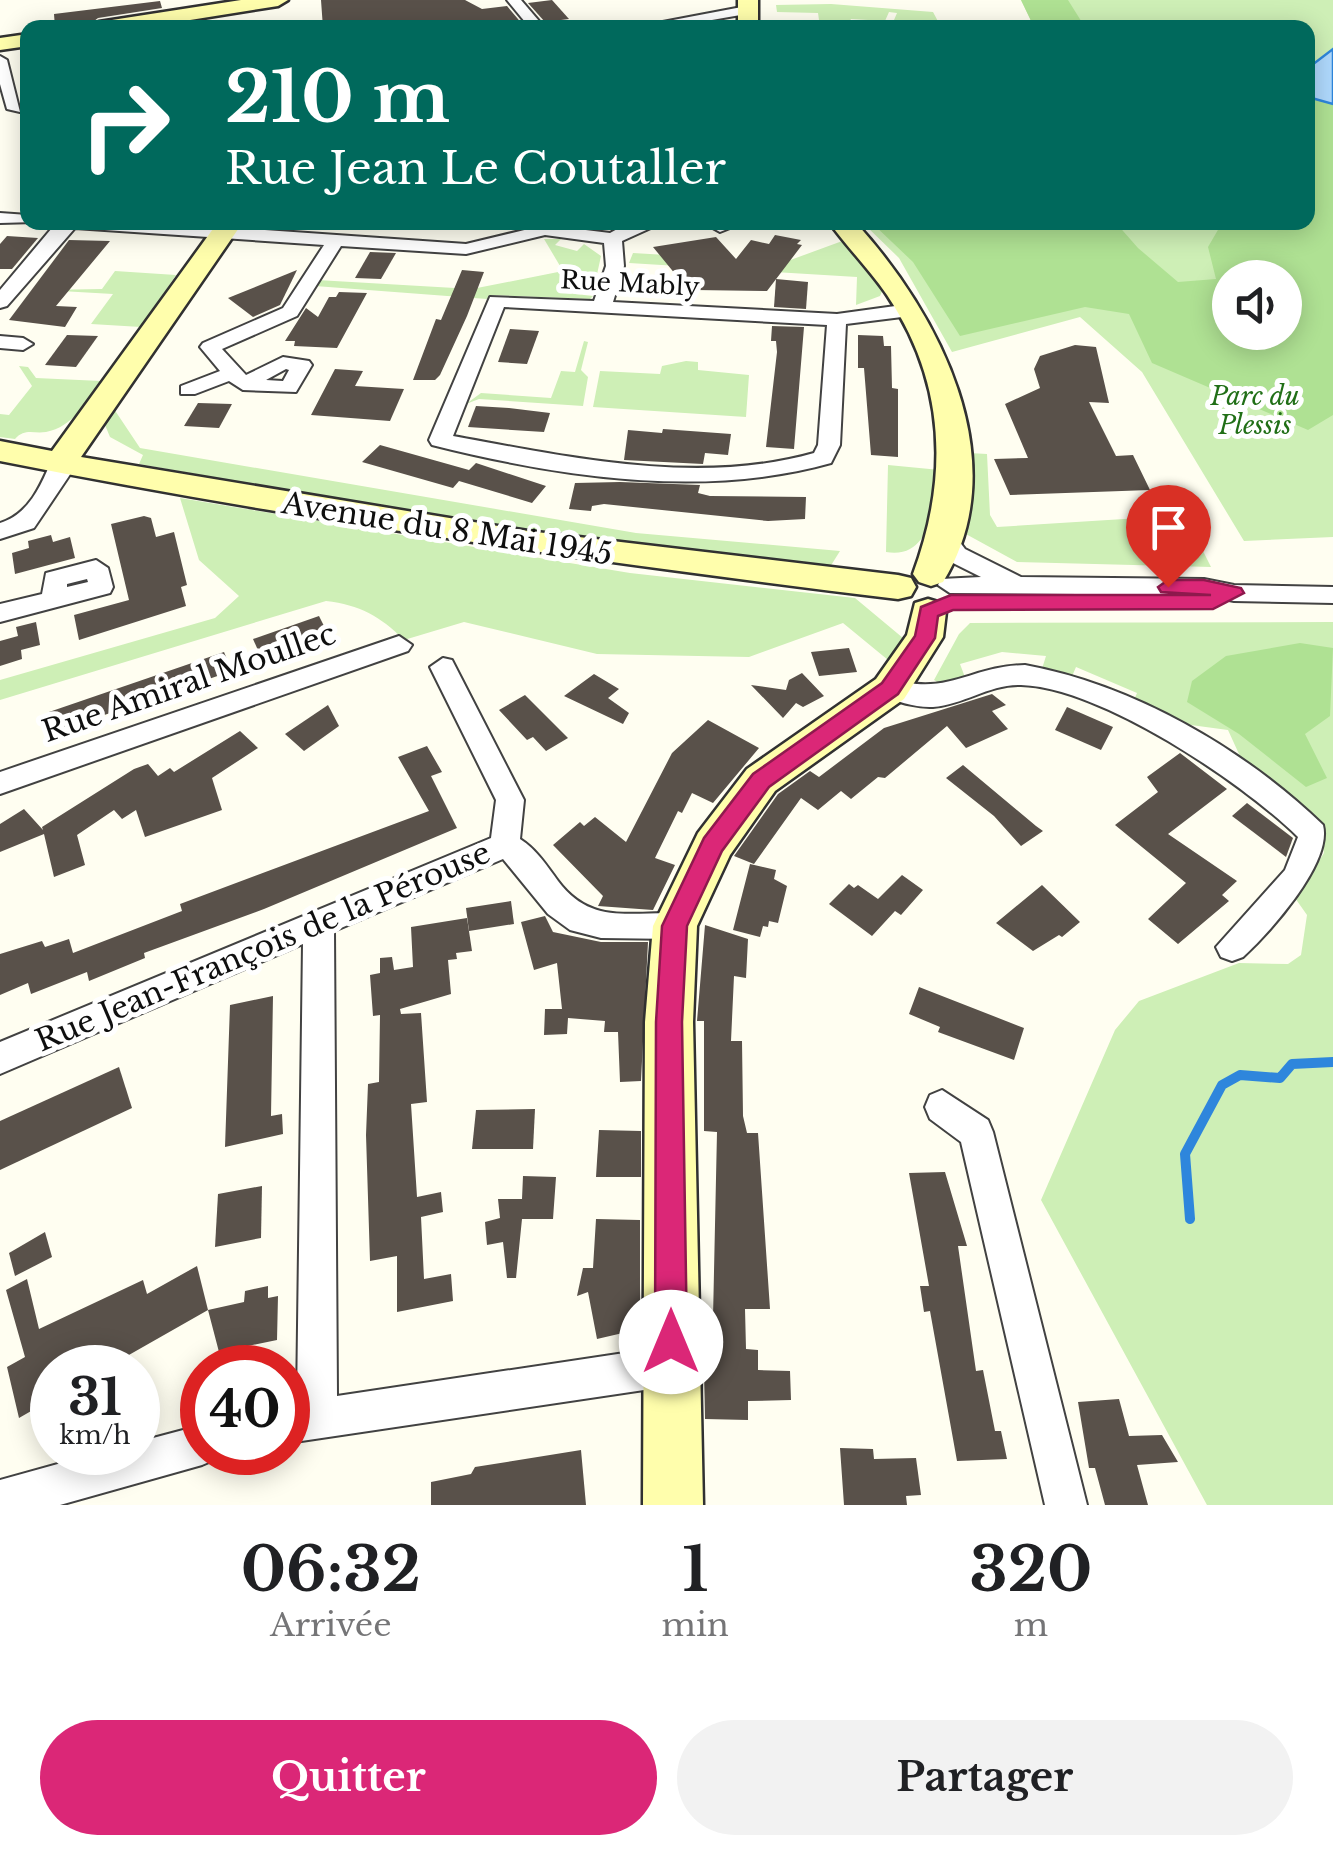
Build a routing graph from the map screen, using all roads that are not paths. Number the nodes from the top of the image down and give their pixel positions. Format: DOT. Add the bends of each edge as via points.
graph roads {
  1 [pos="278,0"];
  2 [pos="514,0"];
  3 [pos="638,10"];
  4 [pos="748,12"];
  5 [pos="187,13"];
  6 [pos="146,20"];
  7 [pos="531,20"];
  8 [pos="639,20"];
  9 [pos="690,20"];
  10 [pos="0,60"];
  11 [pos="14,108"];
  12 [pos="62,230"];
  13 [pos="226,230"];
  14 [pos="235,230"];
  15 [pos="529,230"];
  16 [pos="564,230"];
  17 [pos="628,230"];
  18 [pos="849,230"];
  19 [pos="613,239"];
  20 [pos="335,242"];
  21 [pos="0,302"];
  22 [pos="602,306"];
  23 [pos="910,310"];
  24 [pos="837,320"];
  25 [pos="0,342"];
  26 [pos="24,344"];
  27 [pos="188,390"];
  28 [pos="0,451"];
  29 [pos="60,462"];
  30 [pos="0,531"];
  31 [pos="945,538"];
  32 [pos="1022,587"];
  33 [pos="932,592"];
  34 [pos="1234,593"];
  35 [pos="1333,594"];
  36 [pos="54,600"];
  37 [pos="0,613"];
  38 [pos="399,645"];
  39 [pos="443,667"];
  40 [pos="890,688"];
  41 [pos="0,783"];
  42 [pos="505,846"];
  43 [pos="319,926"];
  44 [pos="675,926"];
  45 [pos="1232,947"];
  46 [pos="0,1058"];
  47 [pos="942,1106"];
  48 [pos="305,1345"];
  49 [pos="671,1366"];
  50 [pos="310,1419"];
  51 [pos="180,1451"];
  52 [pos="15,1500"];
  53 [pos="673,1505"];
  54 [pos="1066,1505"];
  1 -- 5 [label="street"];
  2 -- 7 [label="street"];
  3 -- 8 [label="street"];
  4 -- 9 [label="street"];
  5 -- 6 [label="street"];
  10 -- 11 [label="street"];
  12 -- 21 [label="street"];
  13 -- 29 [label="street"];
  14 -- 20 [label="street"];
  15 -- 20 [label="street" via="466,249"];
  16 -- 19 [label="street"];
  17 -- 19 [label="street"];
  18 -- 23 [label="street" via="877,258"];
  19 -- 22 [label="street" via="615,266"];
  20 -- 27 [label="street" via="290,312 210,347 237,379"];
  22 -- 24 [label="street, Rue Mably"];
  22 -- 24 [label="street, Rue Mably" via="497,301 440,440 566,463 746,477 795,470 823,458 829,445"];
  23 -- 24 [label="street, Rue Mably"];
  23 -- 31 [label="street" via="953,415 958,445"];
  25 -- 26 [label="street"];
  28 -- 29 [label="street, Avenue du 8 Mai 1945"];
  29 -- 30 [label="street" via="60,473 26,523"];
  29 -- 33 [label="street, Avenue du 8 Mai 1945" via="528,542"];
  31 -- 32 [label="street" via="957,554"];
  31 -- 33 [label="street"];
  32 -- 33 [label="street"];
  32 -- 34 [label="street" via="1204,587"];
  33 -- 34 [label="street" via="1213,602"];
  33 -- 40 [label="street" via="925,638"];
  34 -- 35 [label="street"];
  36 -- 37 [label="street"];
  38 -- 41 [label="street, Rue Amiral Moullec"];
  39 -- 42 [label="street" via="510,800"];
  40 -- 44 [label="street" via="761,780 713,845"];
  40 -- 45 [label="street" via="920,697 992,676 1060,682 1144,717 1289,808 1313,833 1313,848 1265,917"];
  42 -- 43 [label="street, Rue Jean-François de la Pérouse"];
  42 -- 44 [label="street, Rue Jean-François de la Pérouse" via="522,853 557,902 582,921"];
  43 -- 46 [label="street, Rue Jean-François de la Pérouse"];
  43 -- 48 [label="street"];
  44 -- 49 [label="street" via="669,1022"];
  47 -- 54 [label="street" via="976,1132"];
  49 -- 50 [label="street"];
  49 -- 53 [label="street"];
  51 -- 52 [label="street"];
}
